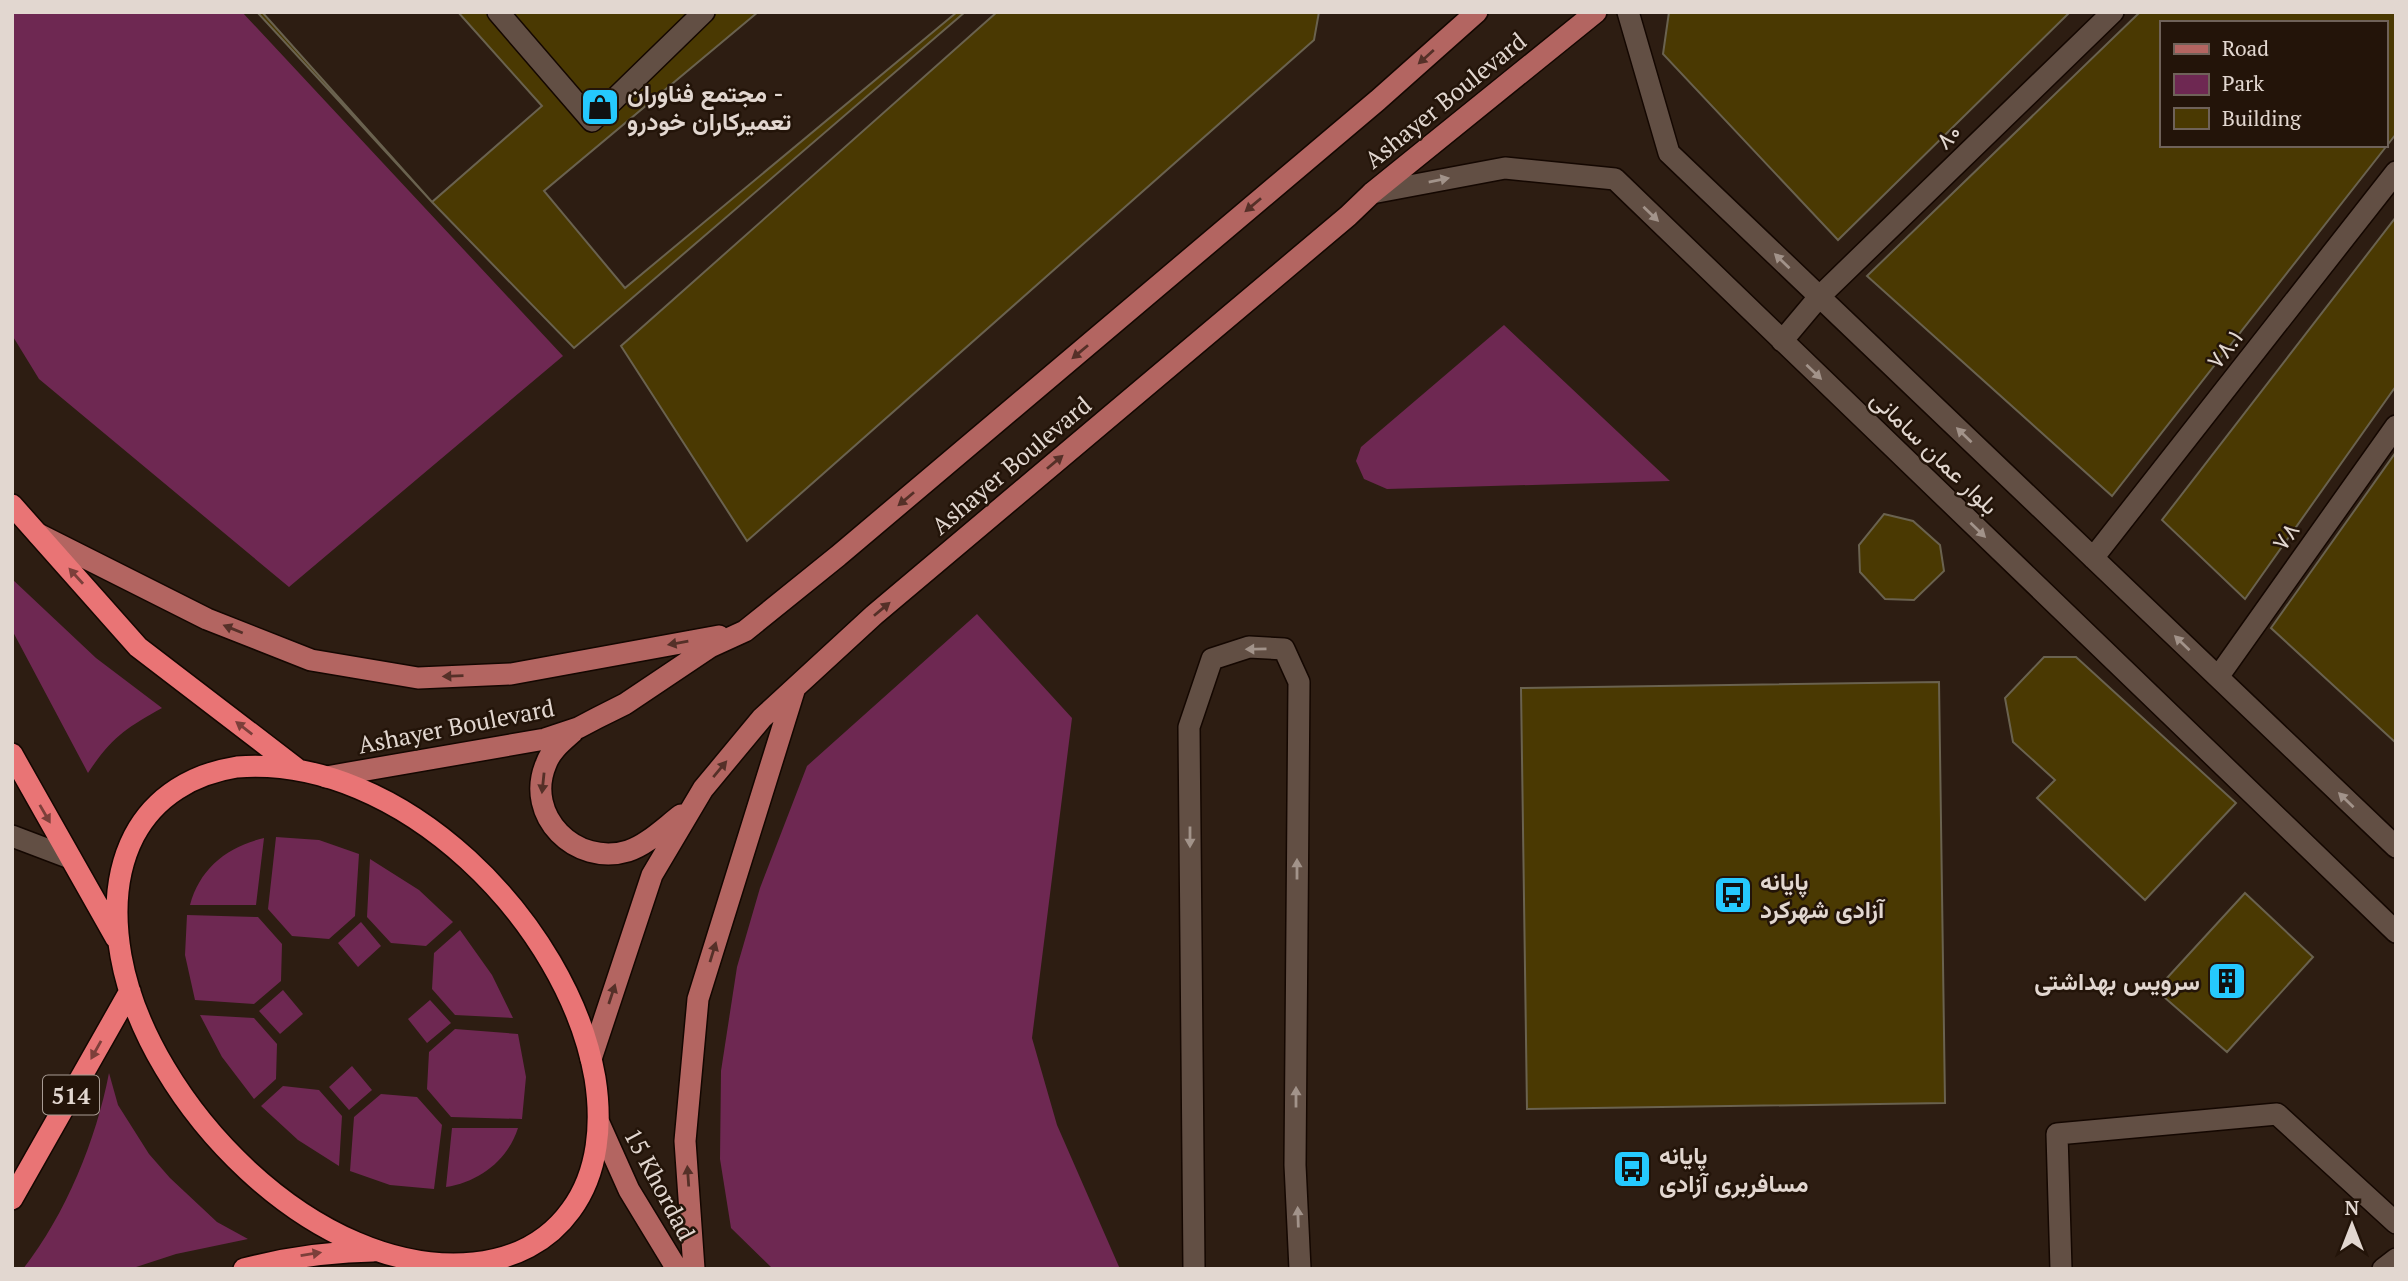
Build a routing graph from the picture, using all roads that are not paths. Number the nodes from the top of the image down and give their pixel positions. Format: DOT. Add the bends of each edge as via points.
graph roads {
  1 [pos="498,12"];
  2 [pos="704,12"];
  3 [pos="1477,12"];
  4 [pos="1597,12"];
  5 [pos="1628,12"];
  6 [pos="2113,12"];
  7 [pos="2396,172"];
  8 [pos="1372,193"];
  9 [pos="1819,297"];
  10 [pos="1782,341"];
  11 [pos="2396,426"];
  12 [pos="12,505"];
  13 [pos="38,534"];
  14 [pos="2093,558"];
  15 [pos="745,631"];
  16 [pos="2218,677"];
  17 [pos="795,688"];
  18 [pos="578,728"];
  19 [pos="12,754"];
  20 [pos="298,769"];
  21 [pos="326,776"];
  22 [pos="690,808"];
  23 [pos="12,836"];
  24 [pos="2396,847"];
  25 [pos="70,858"];
  26 [pos="2396,932"];
  27 [pos="119,943"];
  28 [pos="130,991"];
  29 [pos="591,1059"];
  30 [pos="598,1123"];
  31 [pos="12,1199"];
  32 [pos="2396,1223"];
  33 [pos="380,1251"];
  34 [pos="2396,1259"];
  35 [pos="431,1265"];
  36 [pos="244,1269"];
  37 [pos="677,1269"];
  38 [pos="694,1269"];
  39 [pos="1194,1269"];
  40 [pos="1300,1269"];
  41 [pos="2061,1269"];
  42 [pos="2383,1269"];
  1 -- 2 [label="street" via="592,121"];
  3 -- 15 [label="main road, Ashayer Boulevard, one-way"];
  4 -- 8 [label="main road, Ashayer Boulevard"];
  9 -- 5 [label="street, بلوار عمان سامانی, one-way" via="1669,153"];
  6 -- 9 [label="street, ۸۰"];
  7 -- 14 [label="street, ۷۸.۱"];
  8 -- 10 [label="street, بلوار عمان سامانی, one-way" via="1505,168 1615,179"];
  17 -- 8 [label="main road, Ashayer Boulevard, one-way" via="874,615"];
  9 -- 10 [label="street, ۸۰"];
  14 -- 9 [label="street, بلوار عمان سامانی, one-way"];
  10 -- 26 [label="street, بلوار عمان سامانی, one-way"];
  11 -- 16 [label="street, ۷۸"];
  12 -- 13 [label="highway"];
  15 -- 13 [label="main road, one-way" via="511,674 418,678 311,660 207,619"];
  20 -- 13 [label="highway, one-way" via="138,647"];
  16 -- 14 [label="street, بلوار عمان سامانی, one-way"];
  15 -- 18 [label="main road, Ashayer Boulevard" via="710,647 625,704"];
  24 -- 16 [label="street, بلوار عمان سامانی, one-way"];
  22 -- 17 [label="main road, Ashayer Boulevard, one-way" via="762,718"];
  38 -- 17 [label="main road, one-way" via="685,1141 698,999"];
  18 -- 21 [label="main road, Ashayer Boulevard" via="545,739"];
  18 -- 22 [label="main road, one-way" via="558,745 540,785 552,826 567,842 586,852 630,851"];
  19 -- 25 [label="highway, one-way"];
  20 -- 21 [label="highway"];
  20 -- 27 [label="highway" via="245,766 206,774 178,787 156,806 137,829 125,857 117,898"];
  21 -- 29 [label="highway" via="411,816 489,880 550,961 575,1010"];
  29 -- 22 [label="main road, Ashayer Boulevard, one-way" via="652,875"];
  23 -- 25 [label="street"];
  25 -- 27 [label="highway"];
  27 -- 28 [label="highway"];
  28 -- 31 [label="highway, 514, one-way"];
  28 -- 33 [label="highway" via="164,1068 219,1141 286,1201 332,1230"];
  29 -- 30 [label="highway"];
  30 -- 35 [label="highway" via="588,1180 573,1207 549,1234 494,1260"];
  30 -- 37 [label="main road, 15 Khordad" via="629,1190"];
  32 -- 41 [label="street" via="2277,1114 2057,1134"];
  33 -- 35 [label="highway"];
  36 -- 33 [label="highway, one-way" via="321,1252"];
  34 -- 42 [label="street"];
  40 -- 39 [label="street, one-way" via="1295,1165 1299,682 1284,649 1249,647 1212,659 1189,727"];
}
